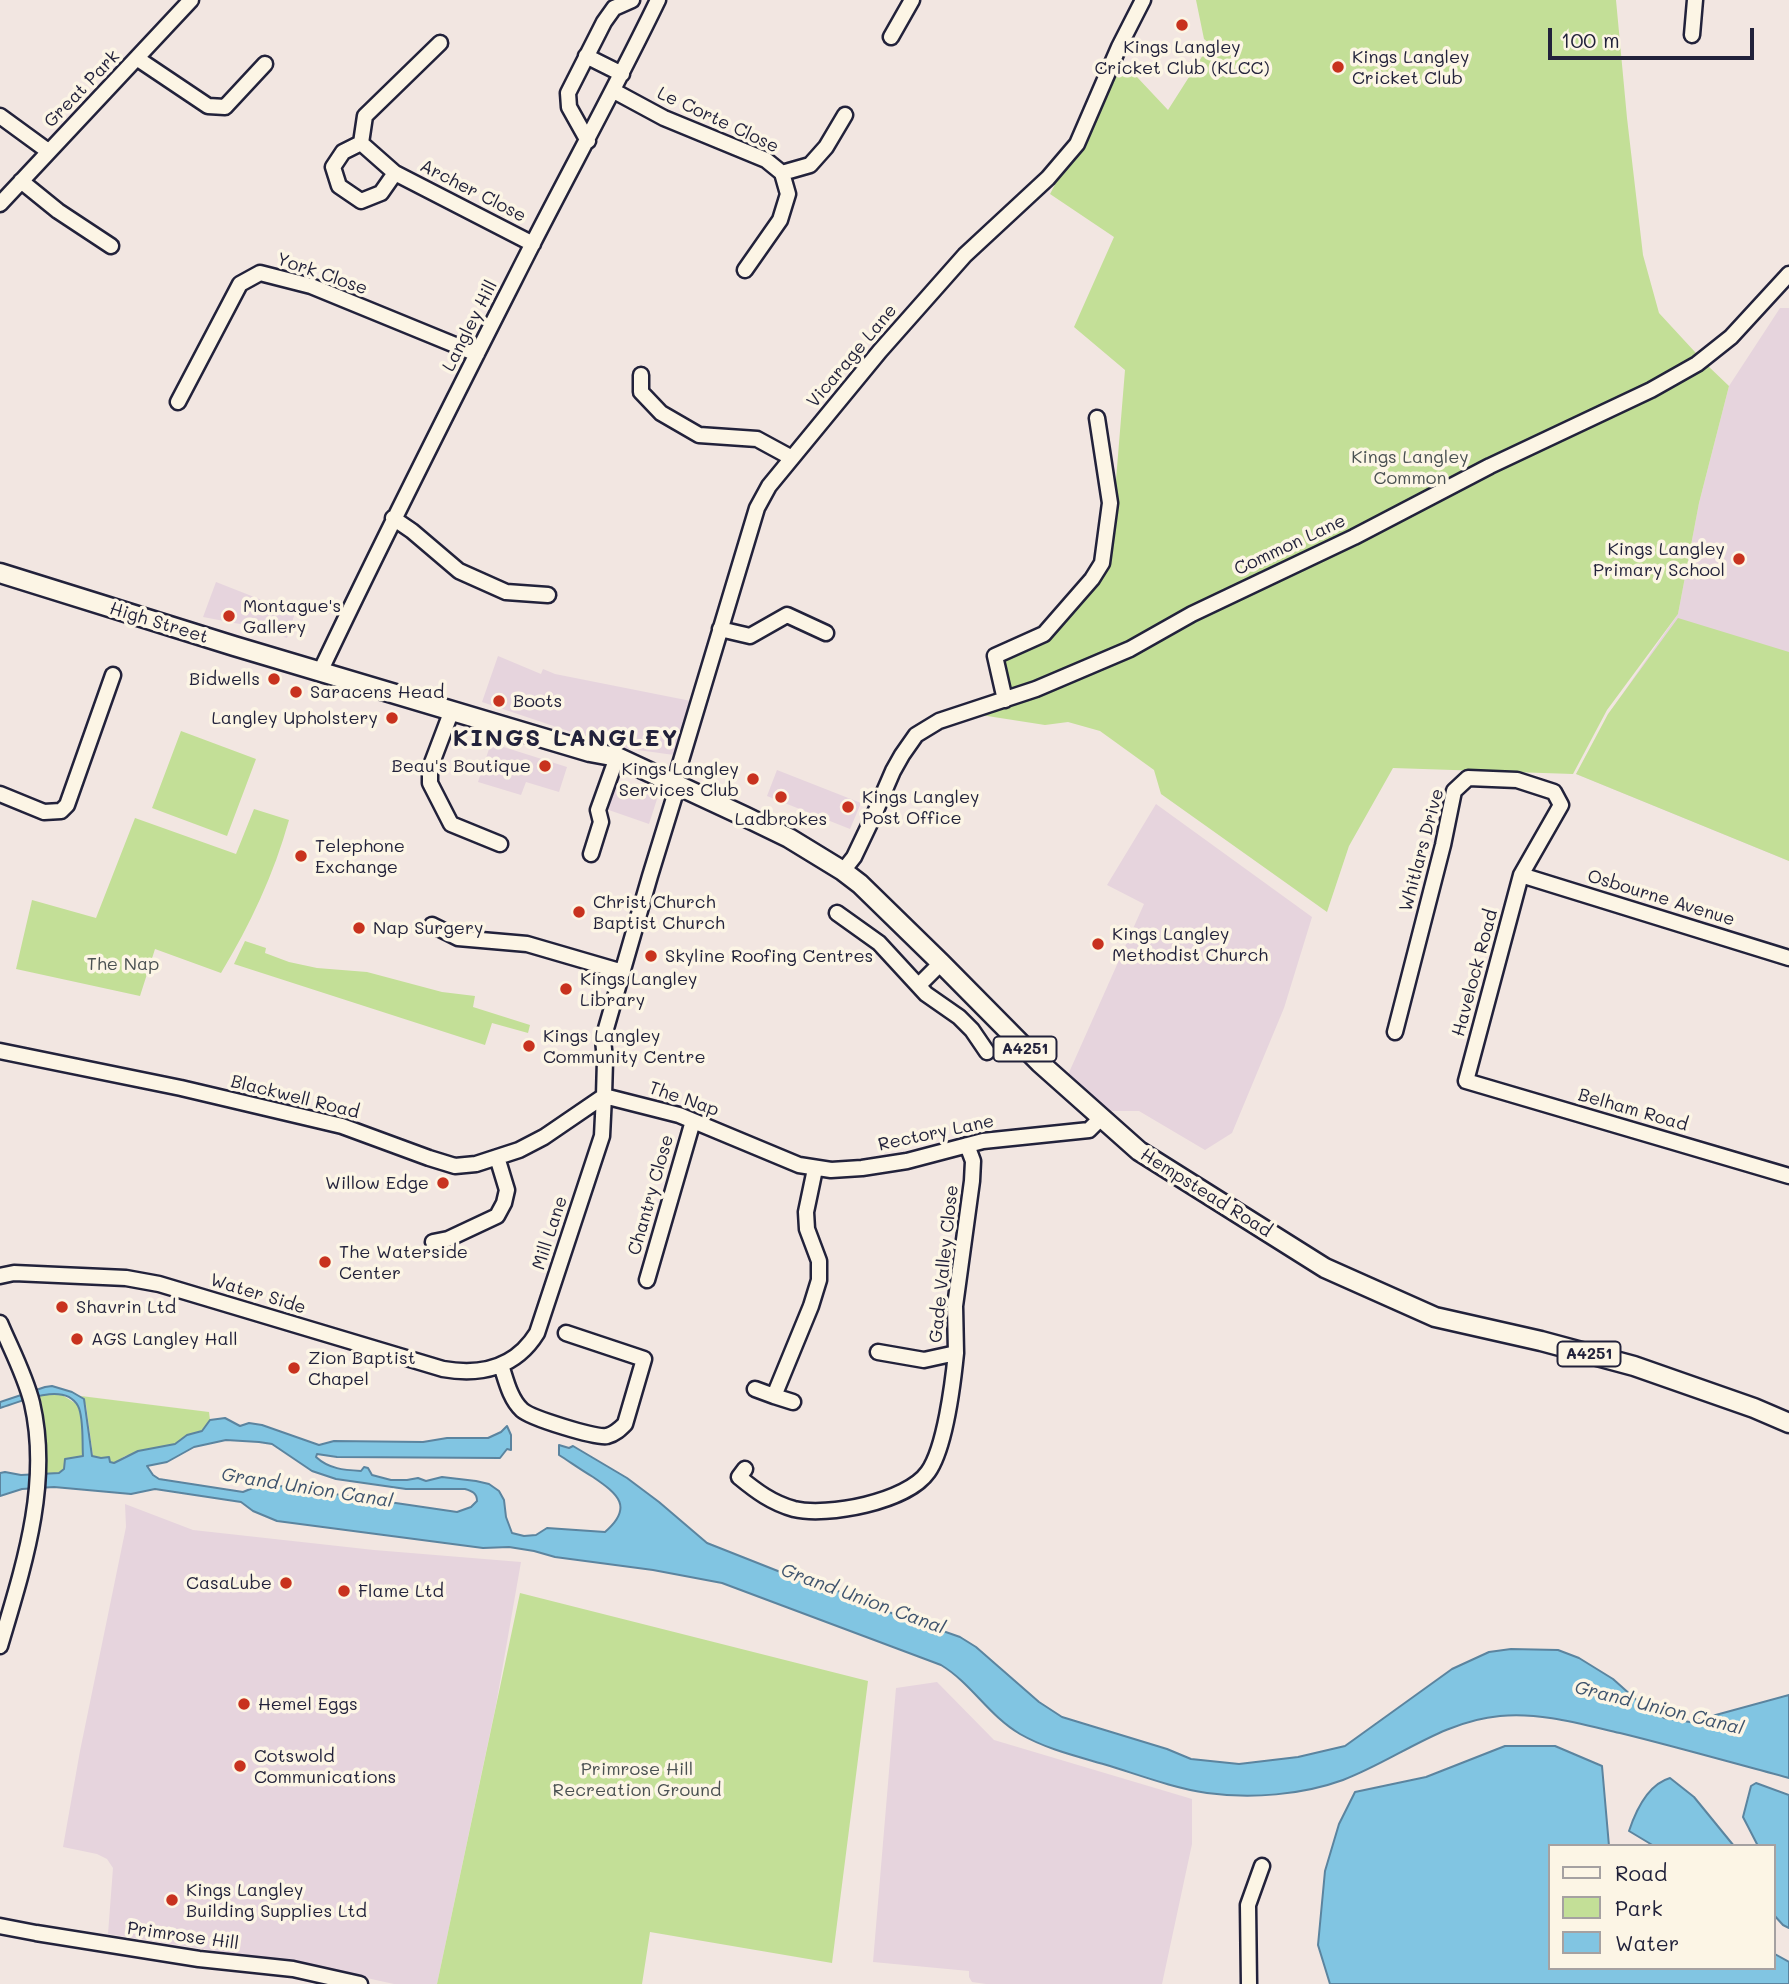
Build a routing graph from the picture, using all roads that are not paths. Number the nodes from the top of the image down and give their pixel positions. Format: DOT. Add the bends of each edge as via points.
graph roads {
  1 [pos="191,0"];
  2 [pos="632,0"];
  3 [pos="658,0"];
  4 [pos="912,0"];
  5 [pos="1143,0"];
  6 [pos="1695,0"];
  7 [pos="1692,35"];
  8 [pos="891,37"];
  9 [pos="440,43"];
  10 [pos="586,56"];
  11 [pos="138,59"];
  12 [pos="265,64"];
  13 [pos="622,74"];
  14 [pos="614,91"];
  15 [pos="845,115"];
  16 [pos="0,116"];
  17 [pos="588,141"];
  18 [pos="361,143"];
  19 [pos="48,151"];
  20 [pos="395,173"];
  21 [pos="782,173"];
  22 [pos="21,181"];
  23 [pos="0,204"];
  24 [pos="533,243"];
  25 [pos="111,246"];
  26 [pos="745,270"];
  27 [pos="1789,274"];
  28 [pos="477,354"];
  29 [pos="641,375"];
  30 [pos="178,402"];
  31 [pos="1097,418"];
  32 [pos="792,458"];
  33 [pos="393,519"];
  34 [pos="0,573"];
  35 [pos="548,595"];
  36 [pos="720,629"];
  37 [pos="826,633"];
  38 [pos="320,672"];
  39 [pos="113,675"];
  40 [pos="1005,699"];
  41 [pos="452,710"];
  42 [pos="617,757"];
  43 [pos="676,785"];
  44 [pos="0,794"];
  45 [pos="500,844"];
  46 [pos="591,854"];
  47 [pos="843,871"];
  48 [pos="1521,875"];
  49 [pos="837,913"];
  50 [pos="432,925"];
  51 [pos="1789,958"];
  52 [pos="941,963"];
  53 [pos="623,972"];
  54 [pos="919,985"];
  55 [pos="1395,1032"];
  56 [pos="0,1051"];
  57 [pos="987,1052"];
  58 [pos="1465,1081"];
  59 [pos="604,1096"];
  60 [pos="1102,1117"];
  61 [pos="693,1121"];
  62 [pos="967,1145"];
  63 [pos="497,1157"];
  64 [pos="815,1169"];
  65 [pos="1789,1176"];
  66 [pos="433,1242"];
  67 [pos="0,1276"];
  68 [pos="647,1280"];
  69 [pos="0,1323"];
  70 [pos="566,1333"];
  71 [pos="878,1352"];
  72 [pos="956,1353"];
  73 [pos="501,1365"];
  74 [pos="755,1389"];
  75 [pos="774,1395"];
  76 [pos="793,1402"];
  77 [pos="1789,1423"];
  78 [pos="739,1477"];
  79 [pos="0,1646"];
  80 [pos="1262,1866"];
  81 [pos="0,1926"];
  82 [pos="360,1984"];
  83 [pos="1250,1984"];
  1 -- 11 [label="street, Great Park"];
  2 -- 10 [label="street" via="614,8"];
  3 -- 13 [label="street, Langley Hill"];
  4 -- 8 [label="street"];
  5 -- 32 [label="street, Vicarage Lane" via="1077,145 965,255"];
  6 -- 7 [label="street"];
  9 -- 18 [label="street" via="365,116"];
  10 -- 13 [label="street"];
  10 -- 17 [label="street" via="568,93 569,107"];
  11 -- 12 [label="street" via="208,106 225,107"];
  11 -- 19 [label="street, Great Park"];
  13 -- 14 [label="street, Langley Hill"];
  14 -- 17 [label="street, Langley Hill"];
  14 -- 21 [label="street, Le Corte Close" via="664,118 766,160"];
  15 -- 21 [label="street" via="810,165"];
  16 -- 19 [label="street"];
  17 -- 24 [label="street, Langley Hill"];
  18 -- 20 [label="street, Archer Close"];
  18 -- 20 [label="street, Archer Close" via="343,152 333,167 339,186 361,201 381,193"];
  19 -- 22 [label="street, Great Park"];
  20 -- 24 [label="street, Archer Close"];
  21 -- 26 [label="street, Le Corte Close" via="788,194 780,220"];
  22 -- 23 [label="street, Great Park"];
  22 -- 25 [label="street"];
  24 -- 28 [label="street, Langley Hill"];
  27 -- 40 [label="street, Common Lane" via="1731,337 1697,364 1651,390 1192,614 1130,649"];
  28 -- 30 [label="street, York Close" via="311,286 260,273 240,284"];
  28 -- 33 [label="street, Langley Hill"];
  29 -- 32 [label="street" via="641,392 661,412 699,435 757,439"];
  31 -- 40 [label="street" via="1110,503 1102,563 1044,634 995,656"];
  32 -- 36 [label="street, Vicarage Lane" via="757,508"];
  33 -- 35 [label="street" via="459,570 506,593"];
  33 -- 38 [label="street, Langley Hill"];
  34 -- 38 [label="main road, High Street / A4251"];
  36 -- 37 [label="street" via="750,636 787,615"];
  36 -- 43 [label="street, Vicarage Lane"];
  38 -- 41 [label="main road, High Street / A4251"];
  39 -- 44 [label="street" via="61,811 44,812"];
  40 -- 47 [label="street, Common Lane" via="939,721 916,735"];
  41 -- 42 [label="main road, High Street / A4251"];
  41 -- 45 [label="street" via="430,768 430,783 451,824"];
  42 -- 43 [label="main road, High Street / A4251"];
  42 -- 46 [label="street" via="598,810 601,822"];
  43 -- 47 [label="main road, Hempstead Road / A4251" via="789,838"];
  43 -- 53 [label="street"];
  47 -- 52 [label="main road, Hempstead Road / A4251"];
  48 -- 51 [label="street, Osbourne Avenue"];
  48 -- 55 [label="street, Whitlars Drive" via="1561,805 1554,792 1517,780 1468,778 1454,791"];
  48 -- 58 [label="street, Havelock Road"];
  49 -- 54 [label="street" via="879,943"];
  50 -- 53 [label="street" via="458,937 527,944"];
  52 -- 54 [label="street"];
  52 -- 60 [label="main road, Hempstead Road / A4251" via="1040,1063"];
  53 -- 59 [label="street" via="603,1039"];
  54 -- 57 [label="street" via="959,1017"];
  56 -- 63 [label="street, Blackwell Road" via="342,1126 455,1166"];
  58 -- 65 [label="street, Belham Road"];
  59 -- 61 [label="street, The Nap"];
  59 -- 63 [label="street, Blackwell Road" via="544,1137"];
  59 -- 73 [label="street, Mill Lane" via="602,1136 537,1332 529,1346"];
  60 -- 62 [label="street, Rectory Lane" via="1089,1130"];
  60 -- 77 [label="main road, Hempstead Road / A4251" via="1139,1152 1325,1268 1434,1317 1634,1366"];
  61 -- 64 [label="street, The Nap"];
  61 -- 68 [label="street, Chantry Close"];
  62 -- 64 [label="street, Rectory Lane" via="907,1161"];
  62 -- 72 [label="street, Gade Valley Close" via="973,1161 972,1181 956,1306"];
  63 -- 66 [label="street" via="507,1190 497,1216"];
  64 -- 75 [label="street" via="806,1212 819,1261 819,1280"];
  67 -- 73 [label="street, Water Side" via="126,1278 443,1369 482,1371"];
  69 -- 79 [label="street" via="31,1401 39,1463 30,1538"];
  70 -- 73 [label="street" via="649,1361 625,1424 618,1431 596,1435 522,1410"];
  71 -- 72 [label="street, Gade Valley Close" via="925,1360"];
  72 -- 78 [label="street" via="936,1458 909,1488 869,1504 796,1510 775,1503"];
  74 -- 75 [label="street"];
  75 -- 76 [label="street"];
  80 -- 83 [label="street" via="1248,1905"];
  81 -- 82 [label="street, Primrose Hill" via="199,1959 293,1969"];
}
